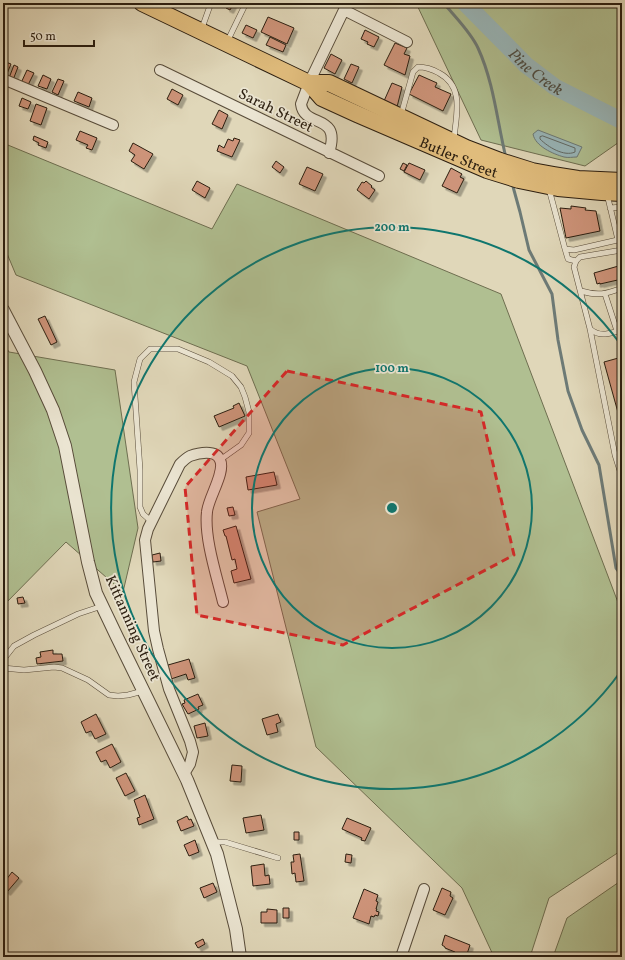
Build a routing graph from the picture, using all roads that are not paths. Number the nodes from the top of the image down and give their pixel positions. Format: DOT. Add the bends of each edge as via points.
graph roads {
  1 [pos="142,3"];
  2 [pos="211,3"];
  3 [pos="246,3"];
  4 [pos="201,31"];
  5 [pos="407,42"];
  6 [pos="227,43"];
  7 [pos="160,70"];
  8 [pos="3,79"];
  9 [pos="309,83"];
  10 [pos="400,117"];
  11 [pos="113,125"];
  12 [pos="454,142"];
  13 [pos="329,152"];
  14 [pos="485,163"];
  15 [pos="379,176"];
  16 [pos="538,180"];
  17 [pos="622,181"];
  18 [pos="614,193"];
  19 [pos="622,207"];
  20 [pos="610,208"];
  21 [pos="620,240"];
  22 [pos="564,249"];
  23 [pos="622,250"];
  24 [pos="576,262"];
  25 [pos="622,288"];
  26 [pos="581,291"];
  27 [pos="605,294"];
  28 [pos="3,310"];
  29 [pos="590,329"];
  30 [pos="620,330"];
  31 [pos="220,460"];
  32 [pos="622,477"];
  33 [pos="151,521"];
  34 [pos="224,602"];
  35 [pos="102,606"];
  36 [pos="3,660"];
  37 [pos="3,668"];
  38 [pos="143,691"];
  39 [pos="184,774"];
  40 [pos="212,842"];
  41 [pos="278,858"];
  42 [pos="424,889"];
  43 [pos="240,957"];
  44 [pos="401,957"];
  1 -- 4 [label="highway, Butler Street"];
  2 -- 4 [label="lane"];
  3 -- 6 [label="lane"];
  4 -- 6 [label="highway, Butler Street"];
  5 -- 9 [label="street" via="344,10"];
  6 -- 9 [label="highway, Butler Street"];
  7 -- 13 [label="street, Sarah Street"];
  8 -- 11 [label="street"];
  9 -- 10 [label="highway, Butler Street" via="329,83"];
  9 -- 13 [label="street" via="302,98 302,107 305,114 326,125 330,130 332,139"];
  9 -- 14 [label="highway, Butler Street" via="322,98 357,114"];
  10 -- 12 [label="highway, Butler Street"];
  10 -- 12 [label="lane" via="413,72 418,67 433,70 448,78 453,85 457,102"];
  12 -- 14 [label="highway, Butler Street"];
  13 -- 15 [label="street, Sarah Street"];
  14 -- 16 [label="highway, Butler Street"];
  16 -- 17 [label="highway, Butler Street"];
  16 -- 18 [label="highway, Butler Street" via="581,191"];
  16 -- 22 [label="lane"];
  18 -- 20 [label="lane"];
  19 -- 20 [label="lane"];
  20 -- 21 [label="lane"];
  21 -- 22 [label="lane" via="574,250"];
  22 -- 24 [label="lane" via="568,259"];
  23 -- 24 [label="lane" via="580,258"];
  24 -- 26 [label="lane" via="574,267"];
  25 -- 27 [label="lane"];
  26 -- 27 [label="lane"];
  26 -- 29 [label="lane"];
  27 -- 30 [label="lane"];
  28 -- 35 [label="street, Kittanning Street" via="53,410 65,446 88,562"];
  29 -- 30 [label="lane" via="596,334"];
  29 -- 32 [label="lane" via="615,455"];
  31 -- 33 [label="street" via="210,453 199,454 189,457 180,464"];
  31 -- 33 [label="lane" via="242,445 248,433 249,412 241,387 232,376 209,362 178,349 150,349 140,360 134,382 140,508"];
  31 -- 34 [label="street" via="221,469 207,510 206,521 212,558"];
  33 -- 39 [label="street" via="145,540 154,631 169,689 193,752"];
  35 -- 36 [label="lane" via="78,614 27,638 14,646"];
  35 -- 38 [label="street, Kittanning Street"];
  37 -- 38 [label="lane" via="62,668 88,680 109,694 118,696"];
  38 -- 39 [label="street, Kittanning Street"];
  39 -- 40 [label="street, Kittanning Street"];
  40 -- 41 [label="lane" via="225,842"];
  40 -- 43 [label="street, Kittanning Street" via="236,929"];
  42 -- 44 [label="street"];
}
